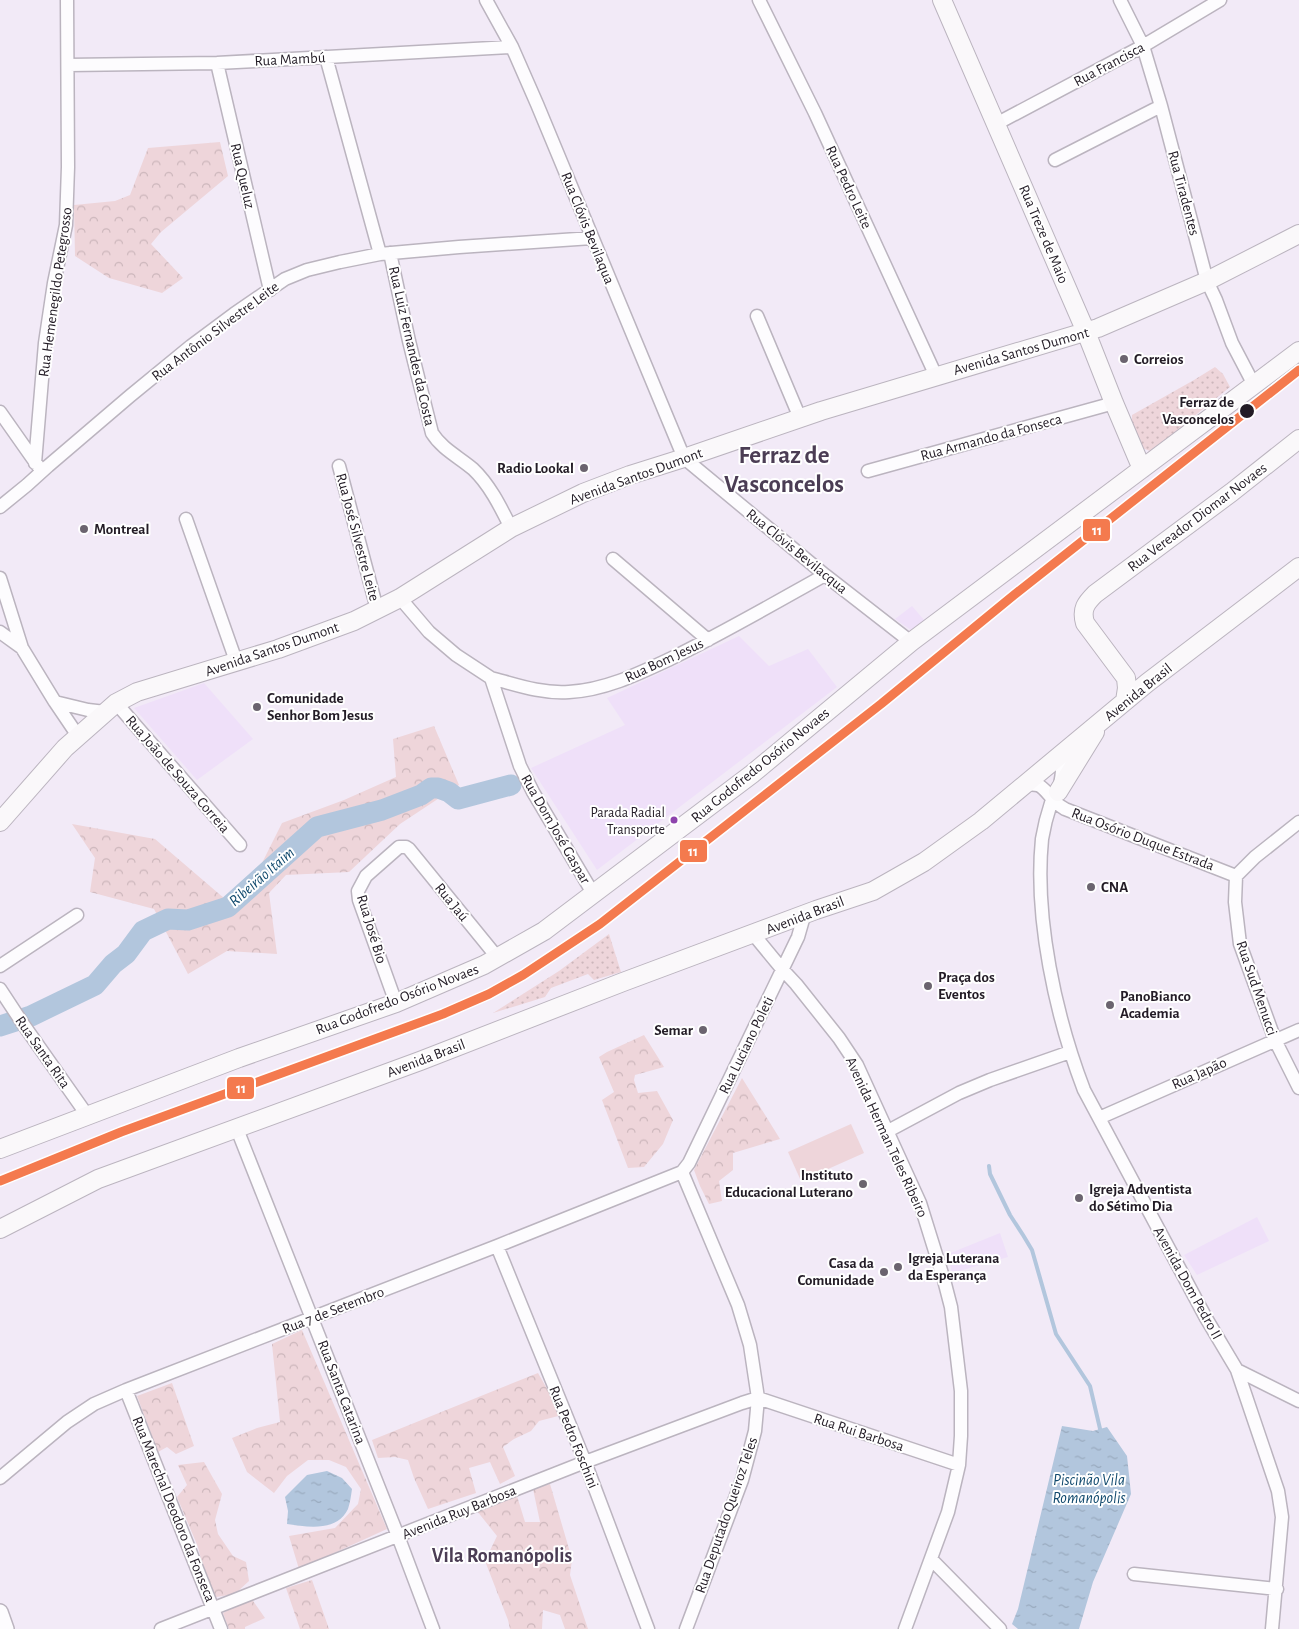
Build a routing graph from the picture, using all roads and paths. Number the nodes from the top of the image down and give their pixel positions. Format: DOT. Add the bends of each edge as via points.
graph roads {
  1 [pos="67,0"];
  2 [pos="486,0"];
  3 [pos="759,0"];
  4 [pos="942,0"];
  5 [pos="1120,0"];
  6 [pos="1220,0"];
  7 [pos="1143,46"];
  8 [pos="512,47"];
  9 [pos="326,57"];
  10 [pos="217,62"];
  11 [pos="68,66"];
  12 [pos="1161,106"];
  13 [pos="996,124"];
  14 [pos="1055,160"];
  15 [pos="1299,234"];
  16 [pos="592,238"];
  17 [pos="385,254"];
  18 [pos="1207,281"];
  19 [pos="270,290"];
  20 [pos="757,316"];
  21 [pos="1086,332"];
  22 [pos="1299,351"];
  23 [pos="936,376"];
  24 [pos="1254,384"];
  25 [pos="1114,403"];
  26 [pos="0,412"];
  27 [pos="800,418"];
  28 [pos="1299,439"];
  29 [pos="684,458"];
  30 [pos="338,466"];
  31 [pos="39,468"];
  32 [pos="1142,469"];
  33 [pos="868,470"];
  34 [pos="0,507"];
  35 [pos="186,519"];
  36 [pos="511,528"];
  37 [pos="613,559"];
  38 [pos="1299,567"];
  39 [pos="825,575"];
  40 [pos="0,578"];
  41 [pos="400,598"];
  42 [pos="377,609"];
  43 [pos="0,632"];
  44 [pos="708,640"];
  45 [pos="911,642"];
  46 [pos="22,648"];
  47 [pos="236,661"];
  48 [pos="491,678"];
  49 [pos="1126,678"];
  50 [pos="1147,683"];
  51 [pos="1125,701"];
  52 [pos="55,702"];
  53 [pos="111,708"];
  54 [pos="1104,719"];
  55 [pos="78,736"];
  56 [pos="1063,751"];
  57 [pos="1024,785"];
  58 [pos="1055,796"];
  59 [pos="0,822"];
  60 [pos="1299,822"];
  61 [pos="240,845"];
  62 [pos="406,847"];
  63 [pos="1236,876"];
  64 [pos="594,895"];
  65 [pos="77,915"];
  66 [pos="804,916"];
  67 [pos="754,934"];
  68 [pos="497,957"];
  69 [pos="0,966"];
  70 [pos="782,969"];
  71 [pos="0,989"];
  72 [pos="396,1003"];
  73 [pos="1299,1030"];
  74 [pos="1275,1040"];
  75 [pos="1070,1052"];
  76 [pos="1299,1088"];
  77 [pos="87,1115"];
  78 [pos="1099,1118"];
  79 [pos="237,1129"];
  80 [pos="888,1131"];
  81 [pos="0,1149"];
  82 [pos="682,1172"];
  83 [pos="0,1229"];
  84 [pos="497,1246"];
  85 [pos="313,1317"];
  86 [pos="1237,1370"];
  87 [pos="126,1390"];
  88 [pos="758,1398"];
  89 [pos="1299,1400"];
  90 [pos="585,1462"];
  91 [pos="960,1465"];
  92 [pos="0,1478"];
  93 [pos="398,1536"];
  94 [pos="931,1560"];
  95 [pos="1134,1574"];
  96 [pos="1277,1589"];
  97 [pos="213,1609"];
  98 [pos="0,1612"];
  99 [pos="6,1629"];
  100 [pos="160,1629"];
  101 [pos="221,1629"];
  102 [pos="433,1629"];
  103 [pos="648,1629"];
  104 [pos="686,1629"];
  105 [pos="905,1629"];
  106 [pos="1000,1629"];
  107 [pos="1272,1629"];
  1 -- 11 [label="street, Rua Hemenegildo Petegrosso"];
  2 -- 8 [label="street, Rua Clóvis Bevilaqua"];
  3 -- 23 [label="street, Rua Pedro Leite" via="815,113"];
  4 -- 13 [label="main road, Rua Treze de Maio"];
  5 -- 7 [label="street, Rua Tiradentes"];
  6 -- 7 [label="street, Rua Francisca"];
  7 -- 12 [label="street, Rua Tiradentes"];
  7 -- 13 [label="street, Rua Francisca"];
  8 -- 9 [label="street, Rua Mambú"];
  8 -- 16 [label="street, Rua Clóvis Bevilaqua"];
  9 -- 10 [label="street, Rua Mambú"];
  9 -- 17 [label="street, Rua Luiz Fernandes da Costa"];
  10 -- 11 [label="street, Rua Mambú"];
  10 -- 19 [label="street, Rua Queluz"];
  11 -- 31 [label="street, Rua Hemenegildo Petegrosso" via="66,225 46,343"];
  12 -- 14 [label="street"];
  12 -- 18 [label="street, Rua Tiradentes"];
  13 -- 21 [label="main road, Rua Treze de Maio"];
  15 -- 18 [label="main road, Avenida Santos Dumont"];
  16 -- 17 [label="street, Rua Antônio Silvestre Leite"];
  16 -- 29 [label="street, Rua Clóvis Bevilaqua"];
  17 -- 19 [label="street, Rua Antônio Silvestre Leite" via="307,270 285,279"];
  17 -- 36 [label="street, Rua Luiz Fernandes da Costa" via="432,433 474,470 489,488"];
  18 -- 21 [label="main road, Avenida Santos Dumont"];
  18 -- 24 [label="street, Rua Tiradentes" via="1232,343"];
  19 -- 31 [label="street, Rua Antônio Silvestre Leite" via="197,342"];
  20 -- 27 [label="street"];
  21 -- 23 [label="main road, Avenida Santos Dumont"];
  21 -- 25 [label="main road, Rua Treze de Maio"];
  22 -- 24 [label="main road, Rua Godofredo Osório Novaes"];
  23 -- 27 [label="main road, Avenida Santos Dumont"];
  24 -- 32 [label="main road, Rua Godofredo Osório Novaes"];
  25 -- 32 [label="main road, Rua Treze de Maio"];
  25 -- 33 [label="street, Rua Armando da Fonseca"];
  26 -- 31 [label="street"];
  27 -- 29 [label="main road, Avenida Santos Dumont"];
  28 -- 49 [label="main road, Rua Vereador Diomar Novaes" via="1086,603 1085,623"];
  29 -- 36 [label="main road, Avenida Santos Dumont" via="583,493"];
  29 -- 39 [label="street, Rua Clóvis Bevilacqua"];
  30 -- 42 [label="street, Rua José Silvestre Leite"];
  31 -- 34 [label="street, Rua Antônio Silvestre Leite"];
  32 -- 45 [label="main road, Rua Godofredo Osório Novaes"];
  35 -- 47 [label="street"];
  36 -- 41 [label="main road, Avenida Santos Dumont"];
  37 -- 44 [label="street"];
  38 -- 50 [label="main road, Avenida Brasil"];
  39 -- 44 [label="street, Rua Bom Jesus"];
  39 -- 45 [label="street, Rua Clóvis Bevilacqua"];
  40 -- 46 [label="street"];
  41 -- 42 [label="main road, Avenida Santos Dumont"];
  41 -- 48 [label="street" via="429,632"];
  42 -- 47 [label="main road, Avenida Santos Dumont" via="354,621"];
  43 -- 46 [label="street"];
  44 -- 48 [label="street, Rua Bom Jesus" via="604,688 537,691"];
  45 -- 64 [label="main road, Rua Godofredo Osório Novaes" via="752,774"];
  46 -- 52 [label="street"];
  47 -- 53 [label="main road, Avenida Santos Dumont" via="137,692"];
  48 -- 64 [label="street, Rua Dom José Gaspar" via="532,792"];
  49 -- 50 [label="main road"];
  49 -- 51 [label="main road"];
  50 -- 51 [label="main road, Avenida Brasil"];
  51 -- 54 [label="main road, Avenida Brasil"];
  52 -- 53 [label="street" via="88,710"];
  52 -- 55 [label="street"];
  53 -- 55 [label="main road, Avenida Santos Dumont"];
  53 -- 61 [label="street, Rua João de Souza Correia"];
  54 -- 56 [label="main road, Avenida Brasil"];
  54 -- 58 [label="main road"];
  55 -- 59 [label="main road, Avenida Santos Dumont"];
  56 -- 57 [label="main road, Avenida Brasil"];
  56 -- 58 [label="street, Avenida Dom Pedro II"];
  57 -- 58 [label="street" via="1038,784"];
  57 -- 66 [label="main road, Avenida Brasil" via="981,821 879,876 856,896"];
  58 -- 63 [label="street, Rua Osório Duque Estrada" via="1065,809"];
  58 -- 75 [label="street, Avenida Dom Pedro II" via="1046,818 1040,859 1042,914"];
  60 -- 63 [label="street"];
  62 -- 68 [label="street, Rua Jaú"];
  62 -- 72 [label="street, Rua José Bio" via="400,847 366,876 358,891"];
  63 -- 74 [label="street, Rua Sud Menucci" via="1235,902 1240,944"];
  64 -- 68 [label="main road, Rua Godofredo Osório Novaes" via="544,931"];
  65 -- 69 [label="street"];
  66 -- 67 [label="main road, Avenida Brasil"];
  66 -- 70 [label="street, Rua Luciano Poleti" via="798,937"];
  67 -- 70 [label="street, Avenida Herman Teles Ribeiro"];
  67 -- 79 [label="main road, Avenida Brasil"];
  68 -- 72 [label="main road, Rua Godofredo Osório Novaes"];
  70 -- 80 [label="street, Avenida Herman Teles Ribeiro" via="857,1065"];
  70 -- 82 [label="street, Rua Luciano Poleti"];
  71 -- 77 [label="street, Rua Santa Rita"];
  72 -- 77 [label="main road, Rua Godofredo Osório Novaes"];
  73 -- 74 [label="street, Rua Japão"];
  74 -- 76 [label="street, Rua Sud Menucci"];
  74 -- 78 [label="street, Rua Japão"];
  75 -- 78 [label="street, Avenida Dom Pedro II"];
  75 -- 80 [label="street" via="960,1092"];
  77 -- 81 [label="main road, Rua Godofredo Osório Novaes"];
  78 -- 86 [label="street, Avenida Dom Pedro II"];
  79 -- 83 [label="main road, Avenida Brasil" via="98,1180"];
  79 -- 85 [label="street, Rua Santa Catarina"];
  80 -- 91 [label="street, Avenida Herman Teles Ribeiro" via="920,1203 951,1307 960,1391"];
  82 -- 84 [label="street, Rua 7 de Setembro"];
  82 -- 88 [label="street, Rua Deputado Queiroz Teles" via="738,1305 750,1346"];
  84 -- 85 [label="street, Rua 7 de Setembro"];
  84 -- 90 [label="street, Rua Pedro Foschini"];
  85 -- 87 [label="street, Rua 7 de Setembro"];
  85 -- 93 [label="street, Rua Santa Catarina"];
  86 -- 89 [label="street"];
  86 -- 96 [label="street, Avenida Dom Pedro II" via="1278,1491 1282,1517"];
  87 -- 92 [label="street, Rua 7 de Setembro" via="94,1404 67,1422"];
  87 -- 97 [label="street, Rua Marechal Deodoro da Fonseca"];
  88 -- 90 [label="street, Avenida Ruy Barbosa"];
  88 -- 91 [label="street, Rua Rui Barbosa"];
  88 -- 104 [label="street, Rua Deputado Queiroz Teles" via="756,1431 742,1480"];
  90 -- 93 [label="street, Avenida Ruy Barbosa"];
  90 -- 103 [label="street, Rua Pedro Foschini"];
  91 -- 94 [label="street, Avenida Herman Teles Ribeiro"];
  93 -- 97 [label="street, Avenida Ruy Barbosa"];
  93 -- 102 [label="street, Rua Santa Catarina"];
  94 -- 105 [label="street, Avenida Herman Teles Ribeiro"];
  94 -- 106 [label="street"];
  95 -- 96 [label="street"];
  96 -- 107 [label="street, Avenida Dom Pedro II"];
  97 -- 100 [label="street, Avenida Ruy Barbosa"];
  97 -- 101 [label="street, Rua Marechal Deodoro da Fonseca"];
  98 -- 99 [label="street"];
}
